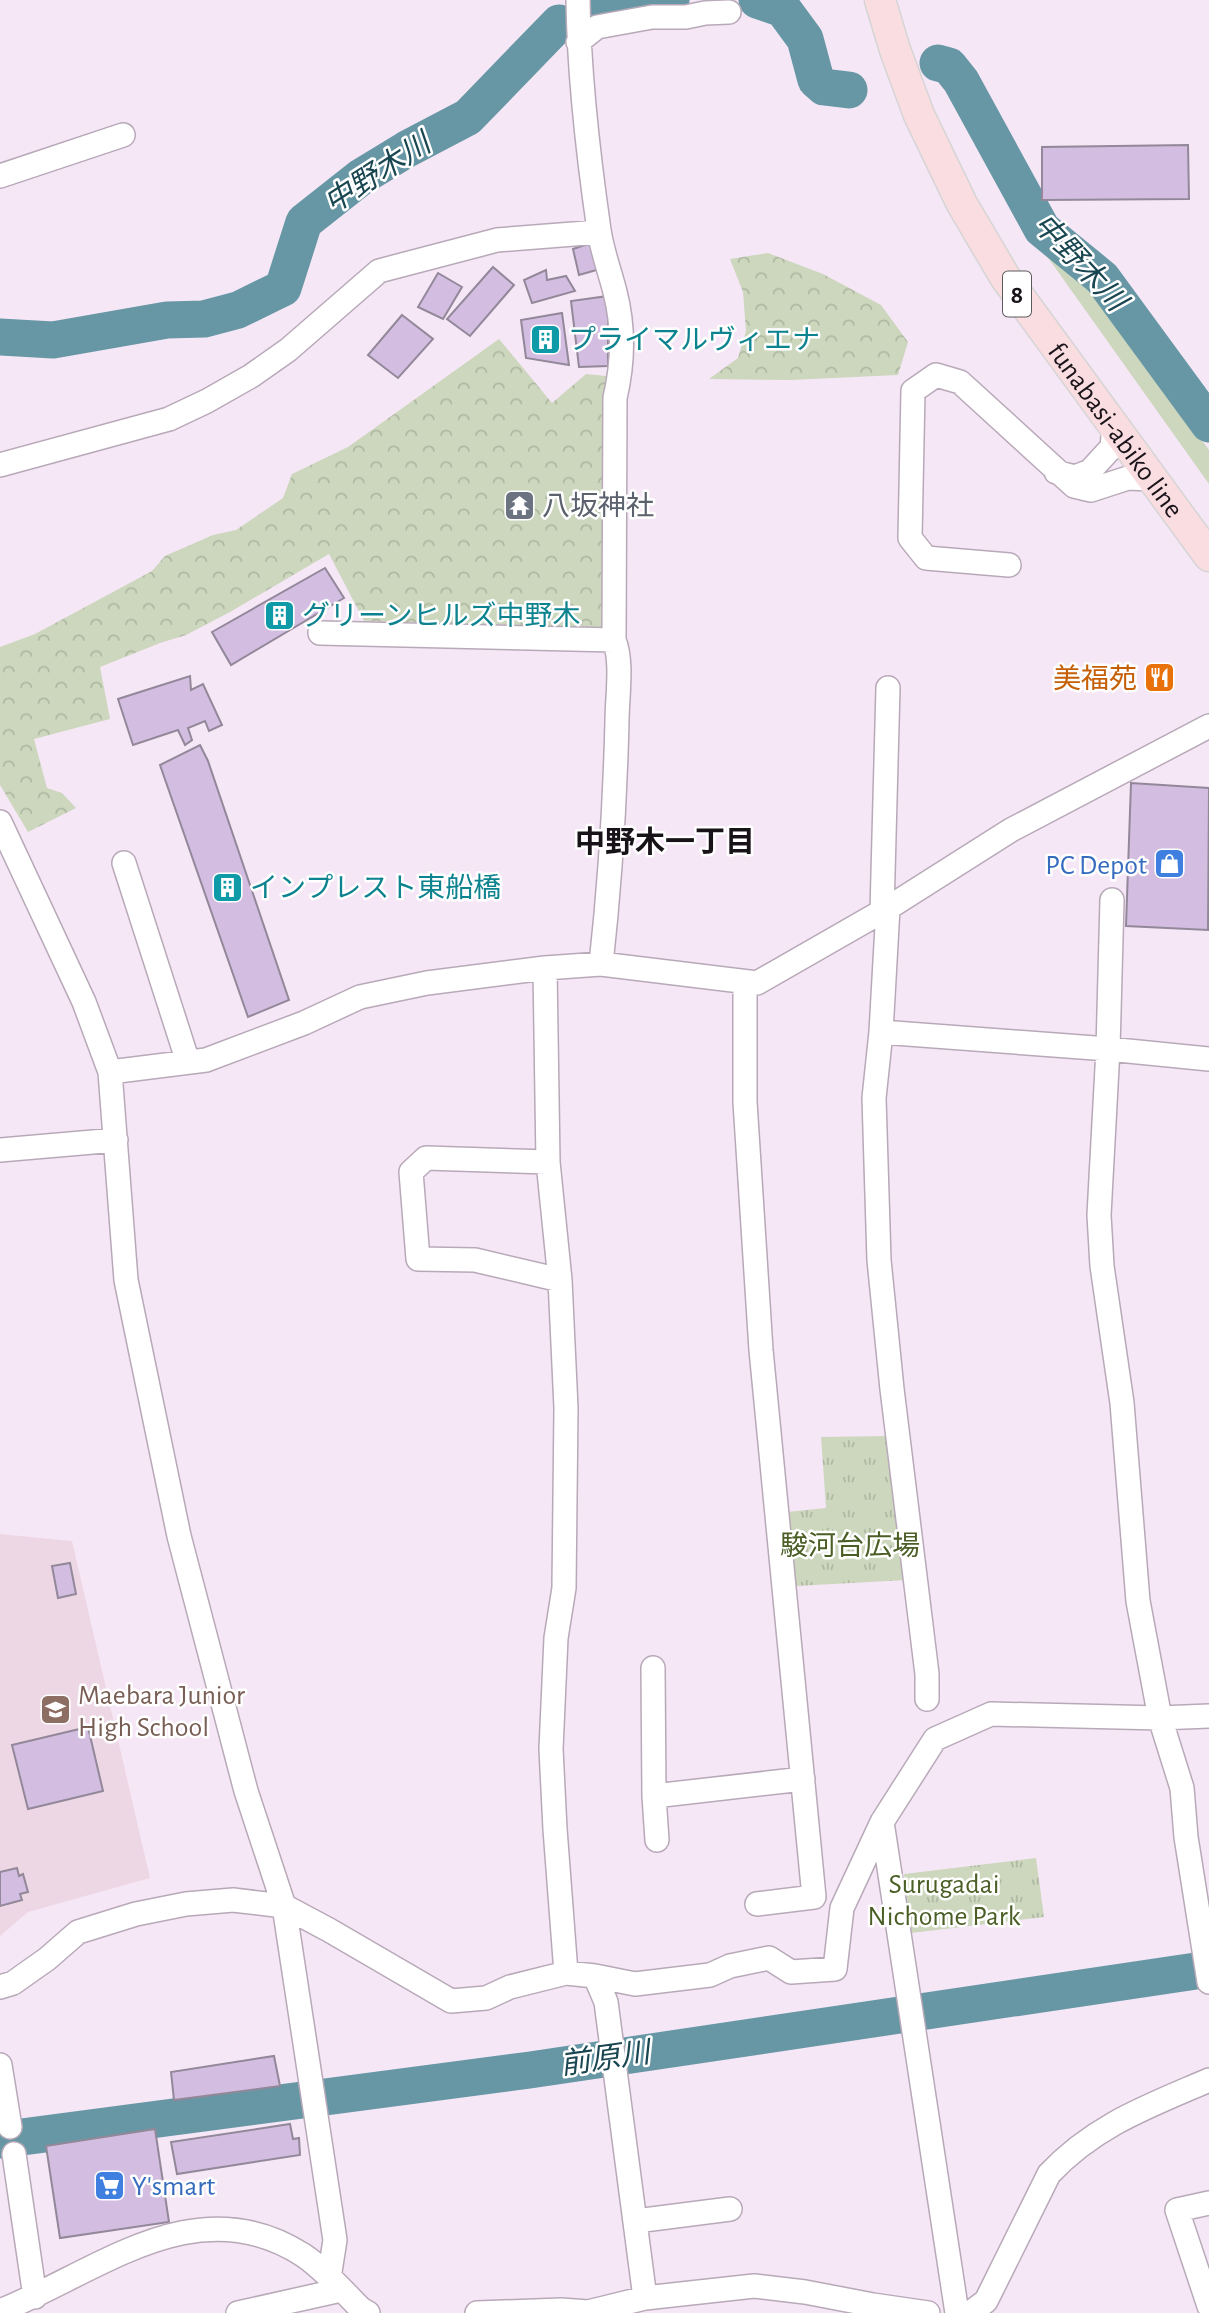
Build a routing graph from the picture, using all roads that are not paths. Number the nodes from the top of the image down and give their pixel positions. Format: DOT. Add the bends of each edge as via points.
graph roads {
  1 [pos="578,0"];
  2 [pos="880,0"];
  3 [pos="729,12"];
  4 [pos="578,42"];
  5 [pos="123,135"];
  6 [pos="0,176"];
  7 [pos="599,232"];
  8 [pos="1114,427"];
  9 [pos="0,466"];
  10 [pos="1056,472"];
  11 [pos="1152,479"];
  12 [pos="1209,556"];
  13 [pos="1009,565"];
  14 [pos="320,633"];
  15 [pos="614,640"];
  16 [pos="888,688"];
  17 [pos="1209,726"];
  18 [pos="0,822"];
  19 [pos="124,863"];
  20 [pos="1112,900"];
  21 [pos="885,910"];
  22 [pos="601,964"];
  23 [pos="545,968"];
  24 [pos="745,982"];
  25 [pos="881,1032"];
  26 [pos="1108,1049"];
  27 [pos="1209,1059"];
  28 [pos="188,1062"];
  29 [pos="110,1072"];
  30 [pos="116,1140"];
  31 [pos="0,1150"];
  32 [pos="548,1162"];
  33 [pos="560,1280"];
  34 [pos="653,1668"];
  35 [pos="927,1699"];
  36 [pos="1209,1716"];
  37 [pos="1160,1718"];
  38 [pos="803,1779"];
  39 [pos="654,1796"];
  40 [pos="882,1822"];
  41 [pos="657,1840"];
  42 [pos="757,1903"];
  43 [pos="284,1906"];
  44 [pos="566,1973"];
  45 [pos="595,1976"];
  46 [pos="1209,1982"];
  47 [pos="0,1987"];
  48 [pos="0,2065"];
  49 [pos="1209,2080"];
  50 [pos="10,2127"];
  51 [pos="14,2154"];
  52 [pos="1209,2203"];
  53 [pos="730,2208"];
  54 [pos="636,2221"];
  55 [pos="335,2284"];
  56 [pos="35,2297"];
  57 [pos="645,2298"];
  58 [pos="1209,2306"];
  59 [pos="873,2309"];
  60 [pos="0,2311"];
  61 [pos="238,2313"];
  62 [pos="368,2313"];
  63 [pos="477,2313"];
  64 [pos="928,2313"];
  65 [pos="957,2313"];
  66 [pos="970,2313"];
  1 -- 4 [label="street"];
  2 -- 8 [label="main road, funabasi-abiko line / 8" via="919,115 962,204 1006,277"];
  3 -- 4 [label="street" via="652,17 597,27"];
  4 -- 7 [label="street"];
  5 -- 6 [label="street"];
  7 -- 9 [label="street" via="497,240 379,271 288,350 207,401 169,419"];
  7 -- 15 [label="street" via="622,331 615,398"];
  8 -- 10 [label="street" via="1112,447 1090,471 1075,477"];
  8 -- 11 [label="main road, funabasi-abiko line / 8"];
  10 -- 11 [label="street" via="1073,486 1091,490 1128,478"];
  10 -- 13 [label="street" via="960,382 936,375 914,391 910,538 926,558"];
  11 -- 12 [label="main road, funabasi-abiko line / 8"];
  14 -- 15 [label="street"];
  15 -- 22 [label="street" via="618,681 615,780"];
  16 -- 21 [label="street"];
  17 -- 21 [label="street" via="1011,830"];
  18 -- 29 [label="street" via="84,1002"];
  19 -- 28 [label="street"];
  20 -- 26 [label="street"];
  21 -- 24 [label="street" via="757,983"];
  21 -- 25 [label="street"];
  22 -- 23 [label="street"];
  22 -- 24 [label="street"];
  23 -- 28 [label="street" via="359,997 304,1023 206,1060"];
  23 -- 32 [label="street"];
  24 -- 38 [label="street" via="745,1102 761,1350"];
  25 -- 26 [label="street"];
  25 -- 35 [label="street" via="874,1098 879,1260"];
  26 -- 27 [label="street"];
  26 -- 37 [label="street" via="1099,1215 1102,1266 1122,1403 1138,1601"];
  28 -- 29 [label="street"];
  29 -- 30 [label="street"];
  30 -- 31 [label="street"];
  30 -- 43 [label="street" via="127,1280 179,1536 246,1791"];
  32 -- 33 [label="street"];
  32 -- 33 [label="street" via="426,1158 411,1172 418,1259 475,1260"];
  33 -- 44 [label="street" via="566,1408 564,1588 556,1639 551,1749"];
  34 -- 39 [label="street"];
  36 -- 37 [label="street"];
  37 -- 40 [label="street" via="991,1714 935,1739"];
  37 -- 46 [label="street" via="1182,1788"];
  38 -- 39 [label="street"];
  38 -- 42 [label="street" via="814,1897"];
  39 -- 41 [label="street"];
  40 -- 45 [label="street" via="842,1908 835,1969 791,1972 769,1958 709,1975 635,1984"];
  40 -- 65 [label="street"];
  43 -- 44 [label="street" via="451,2001 486,1998"];
  43 -- 47 [label="street" via="233,1900 136,1914 78,1932 39,1965"];
  43 -- 55 [label="street" via="335,2240"];
  44 -- 45 [label="street"];
  45 -- 54 [label="street" via="606,2002"];
  48 -- 50 [label="street"];
  49 -- 66 [label="street" via="1110,2124 1064,2157 1049,2174 986,2301"];
  51 -- 56 [label="street"];
  52 -- 58 [label="street" via="1177,2210"];
  53 -- 54 [label="street"];
  54 -- 57 [label="street"];
  55 -- 56 [label="street" via="303,2256 270,2238 246,2231 198,2230 141,2243"];
  55 -- 61 [label="street"];
  55 -- 62 [label="street"];
  56 -- 60 [label="street"];
  57 -- 59 [label="street" via="754,2286 806,2292"];
  57 -- 63 [label="street" via="588,2312"];
  59 -- 64 [label="street"];
}
